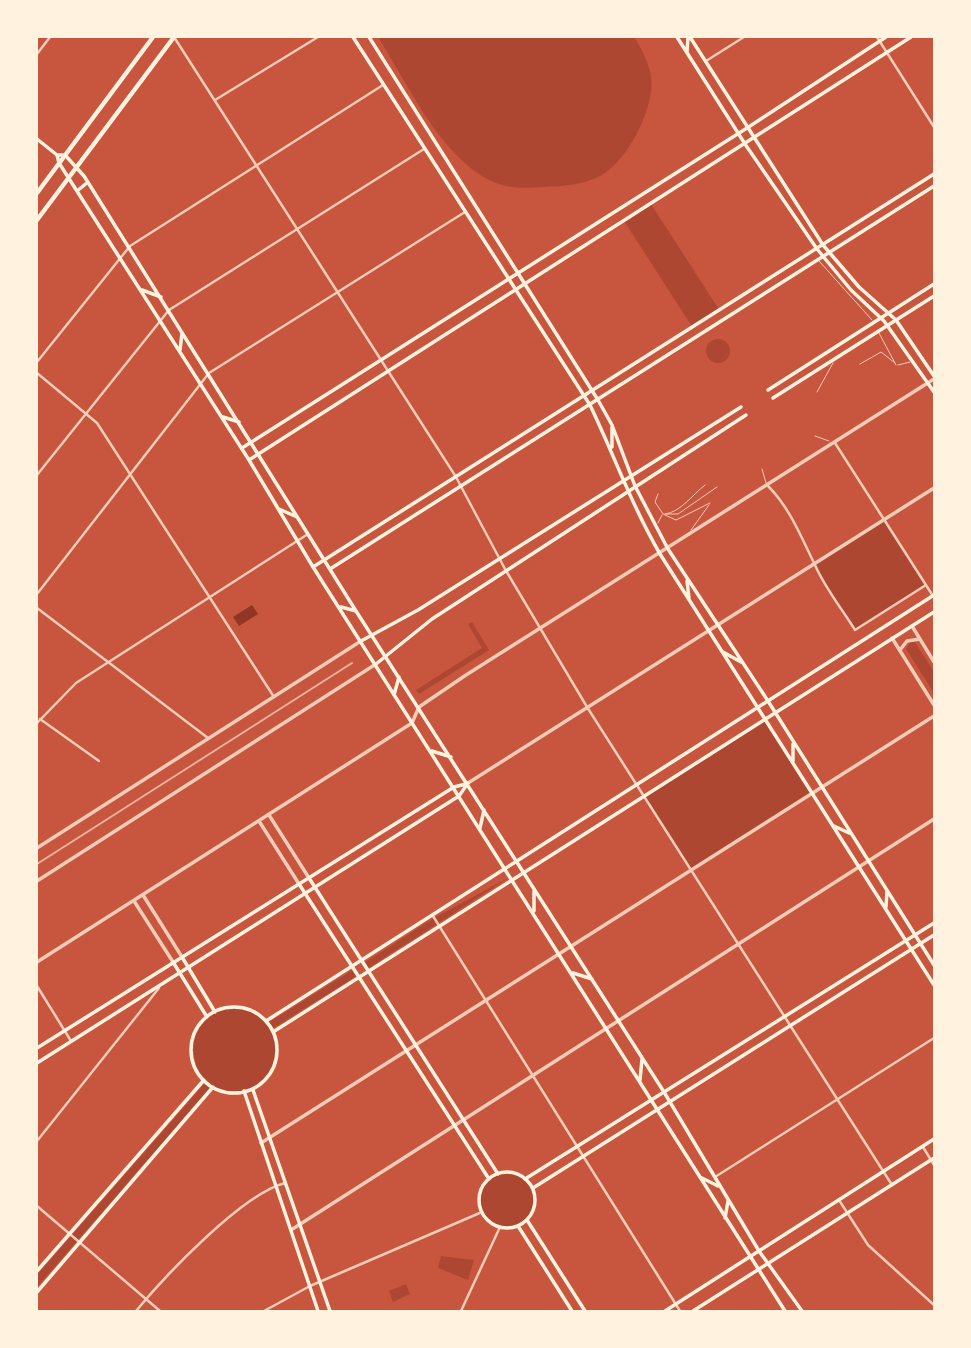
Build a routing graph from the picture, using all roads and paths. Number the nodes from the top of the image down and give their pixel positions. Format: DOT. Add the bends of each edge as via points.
graph roads {
  1 [pos="50,37"];
  2 [pos="153,37"];
  3 [pos="174,37"];
  4 [pos="318,37"];
  5 [pos="353,37"];
  6 [pos="369,37"];
  7 [pos="677,37"];
  8 [pos="689,37"];
  9 [pos="744,37"];
  10 [pos="886,37"];
  11 [pos="911,37"];
  12 [pos="878,39"];
  13 [pos="687,52"];
  14 [pos="887,52"];
  15 [pos="37,54"];
  16 [pos="705,62"];
  17 [pos="383,85"];
  18 [pos="710,88"];
  19 [pos="726,93"];
  20 [pos="215,100"];
  21 [pos="934,127"];
  22 [pos="747,128"];
  23 [pos="738,134"];
  24 [pos="37,139"];
  25 [pos="754,139"];
  26 [pos="745,144"];
  27 [pos="424,149"];
  28 [pos="57,155"];
  29 [pos="65,155"];
  30 [pos="59,163"];
  31 [pos="257,165"];
  32 [pos="78,166"];
  33 [pos="934,174"];
  34 [pos="69,177"];
  35 [pos="89,183"];
  36 [pos="934,186"];
  37 [pos="784,187"];
  38 [pos="77,191"];
  39 [pos="37,193"];
  40 [pos="781,199"];
  41 [pos="465,212"];
  42 [pos="37,220"];
  43 [pos="297,229"];
  44 [pos="823,245"];
  45 [pos="130,246"];
  46 [pos="817,250"];
  47 [pos="831,253"];
  48 [pos="120,257"];
  49 [pos="823,258"];
  50 [pos="818,261"];
  51 [pos="518,273"];
  52 [pos="508,279"];
  53 [pos="525,284"];
  54 [pos="934,284"];
  55 [pos="141,289"];
  56 [pos="516,290"];
  57 [pos="851,290"];
  58 [pos="863,291"];
  59 [pos="338,292"];
  60 [pos="934,296"];
  61 [pos="161,297"];
  62 [pos="169,310"];
  63 [pos="888,312"];
  64 [pos="880,318"];
  65 [pos="160,320"];
  66 [pos="895,320"];
  67 [pos="874,322"];
  68 [pos="887,325"];
  69 [pos="182,331"];
  70 [pos="878,331"];
  71 [pos="915,346"];
  72 [pos="180,351"];
  73 [pos="835,358"];
  74 [pos="381,359"];
  75 [pos="914,360"];
  76 [pos="37,362"];
  77 [pos="860,364"];
  78 [pos="896,365"];
  79 [pos="388,371"];
  80 [pos="37,373"];
  81 [pos="209,373"];
  82 [pos="934,378"];
  83 [pos="200,383"];
  84 [pos="929,383"];
  85 [pos="593,390"];
  86 [pos="768,390"];
  87 [pos="817,392"];
  88 [pos="934,392"];
  89 [pos="584,396"];
  90 [pos="773,398"];
  91 [pos="598,400"];
  92 [pos="590,405"];
  93 [pos="741,407"];
  94 [pos="86,411"];
  95 [pos="746,415"];
  96 [pos="221,416"];
  97 [pos="240,423"];
  98 [pos="612,425"];
  99 [pos="815,436"];
  100 [pos="252,441"];
  101 [pos="835,443"];
  102 [pos="242,447"];
  103 [pos="612,449"];
  104 [pos="259,453"];
  105 [pos="249,460"];
  106 [pos="762,469"];
  107 [pos="131,471"];
  108 [pos="37,475"];
  109 [pos="456,477"];
  110 [pos="632,477"];
  111 [pos="623,482"];
  112 [pos="705,485"];
  113 [pos="462,486"];
  114 [pos="635,486"];
  115 [pos="768,486"];
  116 [pos="717,487"];
  117 [pos="934,488"];
  118 [pos="627,491"];
  119 [pos="658,494"];
  120 [pos="277,508"];
  121 [pos="636,510"];
  122 [pos="663,514"];
  123 [pos="297,517"];
  124 [pos="651,518"];
  125 [pos="884,520"];
  126 [pos="656,528"];
  127 [pos="308,534"];
  128 [pos="685,539"];
  129 [pos="297,541"];
  130 [pos="668,549"];
  131 [pos="660,554"];
  132 [pos="324,560"];
  133 [pos="500,560"];
  134 [pos="814,564"];
  135 [pos="313,567"];
  136 [pos="330,569"];
  137 [pos="505,569"];
  138 [pos="686,578"];
  139 [pos="926,585"];
  140 [pos="37,594"];
  141 [pos="934,595"];
  142 [pos="209,596"];
  143 [pos="689,600"];
  144 [pos="339,606"];
  145 [pos="37,608"];
  146 [pos="356,611"];
  147 [pos="934,612"];
  148 [pos="718,624"];
  149 [pos="912,626"];
  150 [pos="540,628"];
  151 [pos="708,630"];
  152 [pos="372,636"];
  153 [pos="892,638"];
  154 [pos="920,639"];
  155 [pos="361,641"];
  156 [pos="900,651"];
  157 [pos="722,652"];
  158 [pos="385,655"];
  159 [pos="107,662"];
  160 [pos="934,662"];
  161 [pos="376,664"];
  162 [pos="743,664"];
  163 [pos="399,677"];
  164 [pos="394,695"];
  165 [pos="274,697"];
  166 [pos="768,701"];
  167 [pos="934,705"];
  168 [pos="419,707"];
  169 [pos="587,707"];
  170 [pos="758,707"];
  171 [pos="775,713"];
  172 [pos="934,716"];
  173 [pos="40,719"];
  174 [pos="766,719"];
  175 [pos="37,723"];
  176 [pos="412,723"];
  177 [pos="208,738"];
  178 [pos="793,741"];
  179 [pos="430,751"];
  180 [pos="451,757"];
  181 [pos="99,761"];
  182 [pos="793,763"];
  183 [pos="468,783"];
  184 [pos="637,785"];
  185 [pos="454,787"];
  186 [pos="822,788"];
  187 [pos="813,793"];
  188 [pos="459,796"];
  189 [pos="644,796"];
  190 [pos="484,810"];
  191 [pos="269,815"];
  192 [pos="934,819"];
  193 [pos="259,821"];
  194 [pos="833,826"];
  195 [pos="480,829"];
  196 [pos="851,834"];
  197 [pos="38,846"];
  198 [pos="868,861"];
  199 [pos="518,863"];
  200 [pos="859,867"];
  201 [pos="506,870"];
  202 [pos="692,870"];
  203 [pos="524,873"];
  204 [pos="309,878"];
  205 [pos="512,880"];
  206 [pos="37,881"];
  207 [pos="299,884"];
  208 [pos="314,887"];
  209 [pos="534,888"];
  210 [pos="887,890"];
  211 [pos="305,892"];
  212 [pos="143,895"];
  213 [pos="134,901"];
  214 [pos="886,909"];
  215 [pos="534,914"];
  216 [pos="249,915"];
  217 [pos="433,916"];
  218 [pos="934,923"];
  219 [pos="254,924"];
  220 [pos="439,926"];
  221 [pos="915,934"];
  222 [pos="934,935"];
  223 [pos="906,940"];
  224 [pos="739,944"];
  225 [pos="921,944"];
  226 [pos="572,947"];
  227 [pos="912,949"];
  228 [pos="560,955"];
  229 [pos="182,957"];
  230 [pos="362,961"];
  231 [pos="37,962"];
  232 [pos="173,962"];
  233 [pos="934,965"];
  234 [pos="187,966"];
  235 [pos="353,967"];
  236 [pos="924,969"];
  237 [pos="179,971"];
  238 [pos="369,971"];
  239 [pos="571,973"];
  240 [pos="934,975"];
  241 [pos="359,977"];
  242 [pos="165,979"];
  243 [pos="592,979"];
  244 [pos="934,985"];
  245 [pos="37,986"];
  246 [pos="486,1001"];
  247 [pos="215,1012"];
  248 [pos="207,1017"];
  249 [pos="785,1017"];
  250 [pos="618,1020"];
  251 [pos="266,1021"];
  252 [pos="791,1026"];
  253 [pos="607,1028"];
  254 [pos="65,1031"];
  255 [pos="273,1032"];
  256 [pos="934,1038"];
  257 [pos="71,1041"];
  258 [pos="416,1045"];
  259 [pos="37,1048"];
  260 [pos="407,1051"];
  261 [pos="642,1057"];
  262 [pos="37,1063"];
  263 [pos="533,1075"];
  264 [pos="204,1080"];
  265 [pos="640,1081"];
  266 [pos="213,1087"];
  267 [pos="254,1090"];
  268 [pos="244,1091"];
  269 [pos="664,1092"];
  270 [pos="838,1099"];
  271 [pos="651,1100"];
  272 [pos="670,1102"];
  273 [pos="657,1110"];
  274 [pos="464,1120"];
  275 [pos="455,1125"];
  276 [pos="271,1139"];
  277 [pos="934,1139"];
  278 [pos="37,1141"];
  279 [pos="261,1143"];
  280 [pos="577,1147"];
  281 [pos="923,1147"];
  282 [pos="583,1156"];
  283 [pos="933,1159"];
  284 [pos="934,1165"];
  285 [pos="884,1172"];
  286 [pos="498,1174"];
  287 [pos="698,1176"];
  288 [pos="715,1177"];
  289 [pos="489,1179"];
  290 [pos="525,1179"];
  291 [pos="285,1183"];
  292 [pos="892,1185"];
  293 [pos="276,1186"];
  294 [pos="720,1187"];
  295 [pos="533,1188"];
  296 [pos="728,1199"];
  297 [pos="839,1200"];
  298 [pos="37,1206"];
  299 [pos="482,1212"];
  300 [pos="847,1213"];
  301 [pos="725,1218"];
  302 [pos="527,1220"];
  303 [pos="300,1225"];
  304 [pos="518,1226"];
  305 [pos="500,1227"];
  306 [pos="291,1230"];
  307 [pos="68,1233"];
  308 [pos="79,1240"];
  309 [pos="760,1251"];
  310 [pos="749,1258"];
  311 [pos="768,1264"];
  312 [pos="37,1271"];
  313 [pos="757,1271"];
  314 [pos="320,1283"];
  315 [pos="310,1286"];
  316 [pos="37,1292"];
  317 [pos="146,1300"];
  318 [pos="676,1304"];
  319 [pos="934,1304"];
  320 [pos="136,1311"];
  321 [pos="160,1311"];
  322 [pos="264,1311"];
  323 [pos="318,1311"];
  324 [pos="330,1311"];
  325 [pos="461,1311"];
  326 [pos="572,1311"];
  327 [pos="585,1311"];
  328 [pos="664,1311"];
  329 [pos="680,1311"];
  330 [pos="693,1311"];
  331 [pos="785,1311"];
  332 [pos="802,1311"];
  1 -- 15 [label="street"];
  2 -- 29 [label="main road"];
  3 -- 20 [label="street"];
  3 -- 32 [label="main road"];
  4 -- 20 [label="street"];
  5 -- 17 [label="main road"];
  6 -- 51 [label="main road"];
  7 -- 13 [label="main road"];
  8 -- 13 [label="main road"];
  8 -- 16 [label="main road"];
  9 -- 16 [label="street"];
  10 -- 12 [label="main road"];
  11 -- 14 [label="main road"];
  12 -- 14 [label="street"];
  12 -- 22 [label="main road"];
  13 -- 18 [label="main road"];
  14 -- 21 [label="street"];
  14 -- 25 [label="main road"];
  16 -- 19 [label="main road"];
  17 -- 27 [label="main road"];
  17 -- 31 [label="street"];
  18 -- 19 [label="main road"];
  18 -- 23 [label="main road"];
  19 -- 22 [label="main road"];
  20 -- 31 [label="street"];
  22 -- 23 [label="main road"];
  22 -- 25 [label="main road"];
  23 -- 26 [label="main road"];
  23 -- 51 [label="main road"];
  24 -- 28 [label="main road"];
  25 -- 26 [label="main road"];
  25 -- 37 [label="main road"];
  26 -- 40 [label="main road"];
  26 -- 53 [label="main road"];
  27 -- 41 [label="main road"];
  27 -- 43 [label="street"];
  28 -- 29 [label="main road"];
  28 -- 30 [label="main road"];
  29 -- 30 [label="main road"];
  29 -- 32 [label="main road"];
  30 -- 34 [label="main road"];
  30 -- 39 [label="main road"];
  31 -- 43 [label="street"];
  31 -- 45 [label="street"];
  32 -- 34 [label="main road"];
  32 -- 35 [label="main road"];
  33 -- 44 [label="main road"];
  34 -- 38 [label="main road"];
  34 -- 42 [label="main road"];
  35 -- 38 [label="main road"];
  35 -- 45 [label="main road"];
  36 -- 47 [label="main road"];
  37 -- 40 [label="main road"];
  37 -- 44 [label="main road"];
  38 -- 48 [label="main road"];
  40 -- 46 [label="main road"];
  41 -- 52 [label="main road"];
  41 -- 59 [label="street"];
  43 -- 59 [label="street"];
  43 -- 62 [label="street"];
  44 -- 46 [label="main road"];
  44 -- 47 [label="main road"];
  45 -- 48 [label="street"];
  45 -- 61 [label="main road"];
  46 -- 49 [label="main road"];
  46 -- 50 [label="lane"];
  46 -- 85 [label="main road"];
  47 -- 49 [label="main road"];
  47 -- 58 [label="main road"];
  48 -- 55 [label="main road"];
  48 -- 76 [label="street"];
  49 -- 50 [label="main road"];
  49 -- 57 [label="main road"];
  50 -- 67 [label="lane"];
  50 -- 91 [label="main road"];
  51 -- 52 [label="main road"];
  51 -- 53 [label="main road"];
  52 -- 56 [label="main road"];
  52 -- 74 [label="main road"];
  53 -- 56 [label="main road"];
  53 -- 85 [label="main road"];
  54 -- 63 [label="main road"];
  55 -- 61 [label="main road"];
  55 -- 65 [label="main road"];
  56 -- 79 [label="main road"];
  56 -- 89 [label="main road"];
  57 -- 58 [label="main road"];
  57 -- 64 [label="main road"];
  58 -- 63 [label="main road"];
  59 -- 74 [label="street"];
  59 -- 81 [label="street"];
  60 -- 66 [label="main road"];
  61 -- 62 [label="main road"];
  62 -- 65 [label="street"];
  62 -- 69 [label="main road"];
  63 -- 64 [label="main road"];
  63 -- 66 [label="main road"];
  64 -- 67 [label="main road"];
  64 -- 68 [label="main road"];
  65 -- 72 [label="main road"];
  65 -- 94 [label="street"];
  66 -- 68 [label="main road"];
  66 -- 71 [label="main road"];
  67 -- 70 [label="lane"];
  67 -- 86 [label="main road"];
  68 -- 70 [label="main road"];
  68 -- 75 [label="main road"];
  69 -- 72 [label="main road"];
  69 -- 81 [label="main road"];
  70 -- 73 [label="main road"];
  70 -- 78 [label="lane"];
  71 -- 75 [label="main road"];
  71 -- 82 [label="main road"];
  72 -- 83 [label="main road"];
  73 -- 87 [label="lane"];
  73 -- 90 [label="main road"];
  74 -- 79 [label="street"];
  74 -- 100 [label="main road"];
  75 -- 78 [label="lane"];
  75 -- 84 [label="main road"];
  77 -- 78 [label="lane" via="881,352"];
  79 -- 104 [label="main road"];
  79 -- 109 [label="street"];
  80 -- 94 [label="street"];
  81 -- 83 [label="street"];
  81 -- 97 [label="main road"];
  82 -- 84 [label="street"];
  83 -- 96 [label="main road"];
  83 -- 107 [label="street"];
  84 -- 88 [label="main road"];
  84 -- 101 [label="street"];
  85 -- 89 [label="main road"];
  85 -- 91 [label="main road"];
  89 -- 92 [label="main road"];
  89 -- 109 [label="main road"];
  91 -- 92 [label="main road"];
  91 -- 98 [label="main road"];
  92 -- 103 [label="main road"];
  92 -- 113 [label="main road"];
  93 -- 110 [label="main road"];
  94 -- 107 [label="street"];
  94 -- 108 [label="street"];
  95 -- 114 [label="main road"];
  96 -- 97 [label="main road"];
  96 -- 102 [label="main road"];
  97 -- 100 [label="main road"];
  98 -- 103 [label="main road"];
  98 -- 110 [label="main road"];
  99 -- 101 [label="lane"];
  100 -- 102 [label="main road"];
  100 -- 104 [label="main road"];
  101 -- 115 [label="street"];
  101 -- 125 [label="street"];
  102 -- 105 [label="main road"];
  103 -- 111 [label="main road"];
  104 -- 105 [label="main road"];
  104 -- 123 [label="main road"];
  105 -- 120 [label="main road"];
  106 -- 115 [label="lane"];
  107 -- 140 [label="street"];
  107 -- 142 [label="street"];
  109 -- 113 [label="street"];
  109 -- 132 [label="main road"];
  110 -- 111 [label="main road"];
  110 -- 114 [label="main road"];
  111 -- 118 [label="main road"];
  111 -- 133 [label="main road"];
  112 -- 122 [label="lane" via="674,513"];
  113 -- 133 [label="street"];
  113 -- 136 [label="main road"];
  114 -- 118 [label="main road"];
  114 -- 124 [label="main road"];
  115 -- 128 [label="street"];
  115 -- 134 [label="street" via="809,547"];
  116 -- 122 [label="lane" via="678,514"];
  117 -- 125 [label="street"];
  118 -- 121 [label="main road"];
  118 -- 137 [label="main road"];
  119 -- 122 [label="lane" via="655,502"];
  120 -- 123 [label="main road"];
  120 -- 129 [label="main road"];
  121 -- 124 [label="main road"];
  121 -- 131 [label="main road"];
  122 -- 126 [label="lane"];
  122 -- 128 [label="lane" via="681,520 710,503"];
  123 -- 127 [label="main road"];
  124 -- 126 [label="main road"];
  125 -- 134 [label="street"];
  125 -- 139 [label="street"];
  126 -- 130 [label="main road"];
  127 -- 129 [label="street"];
  127 -- 132 [label="main road"];
  128 -- 130 [label="street"];
  129 -- 135 [label="main road"];
  129 -- 142 [label="street"];
  130 -- 131 [label="street"];
  130 -- 138 [label="main road"];
  131 -- 143 [label="main road"];
  131 -- 150 [label="street"];
  132 -- 135 [label="main road"];
  132 -- 136 [label="main road"];
  133 -- 137 [label="street"];
  133 -- 152 [label="main road"];
  134 -- 139 [label="street" via="855,630"];
  134 -- 148 [label="street"];
  135 -- 144 [label="main road"];
  136 -- 146 [label="main road"];
  137 -- 150 [label="street"];
  137 -- 158 [label="main road"];
  138 -- 143 [label="main road"];
  138 -- 148 [label="main road"];
  139 -- 141 [label="street"];
  141 -- 166 [label="main road"];
  142 -- 159 [label="street"];
  142 -- 165 [label="street"];
  143 -- 151 [label="main road"];
  144 -- 146 [label="main road"];
  144 -- 155 [label="main road"];
  145 -- 159 [label="street"];
  146 -- 152 [label="main road"];
  147 -- 149 [label="main road"];
  148 -- 151 [label="street"];
  148 -- 162 [label="main road"];
  149 -- 153 [label="main road"];
  149 -- 154 [label="street"];
  150 -- 168 [label="street"];
  150 -- 169 [label="street"];
  151 -- 157 [label="main road"];
  151 -- 169 [label="street"];
  152 -- 155 [label="main road"];
  152 -- 158 [label="main road"];
  153 -- 156 [label="street"];
  153 -- 171 [label="main road"];
  154 -- 156 [label="street" via="907,641"];
  154 -- 160 [label="street"];
  155 -- 161 [label="main road"];
  155 -- 165 [label="street"];
  156 -- 167 [label="street"];
  157 -- 162 [label="main road"];
  157 -- 170 [label="main road"];
  158 -- 161 [label="main road"];
  158 -- 163 [label="main road"];
  159 -- 173 [label="street" via="67,690"];
  159 -- 177 [label="street"];
  161 -- 164 [label="main road"];
  161 -- 206 [label="street"];
  162 -- 166 [label="main road"];
  163 -- 164 [label="main road"];
  163 -- 168 [label="main road"];
  164 -- 176 [label="main road"];
  165 -- 177 [label="street"];
  166 -- 170 [label="main road"];
  166 -- 171 [label="main road"];
  168 -- 176 [label="street"];
  168 -- 180 [label="main road"];
  169 -- 183 [label="street"];
  169 -- 184 [label="street"];
  170 -- 174 [label="main road"];
  170 -- 184 [label="main road"];
  171 -- 174 [label="main road"];
  171 -- 178 [label="main road"];
  172 -- 186 [label="street"];
  173 -- 175 [label="street"];
  173 -- 181 [label="street"];
  174 -- 182 [label="main road"];
  174 -- 189 [label="main road"];
  176 -- 179 [label="main road"];
  176 -- 191 [label="street"];
  177 -- 197 [label="street"];
  178 -- 182 [label="main road"];
  178 -- 186 [label="main road"];
  179 -- 180 [label="main road"];
  179 -- 185 [label="main road"];
  180 -- 183 [label="main road"];
  182 -- 187 [label="main road"];
  183 -- 185 [label="main road"];
  183 -- 188 [label="main road"];
  183 -- 190 [label="main road"];
  184 -- 189 [label="street"];
  184 -- 199 [label="main road"];
  185 -- 188 [label="main road"];
  185 -- 204 [label="main road"];
  186 -- 187 [label="street"];
  186 -- 196 [label="main road"];
  187 -- 194 [label="main road"];
  187 -- 202 [label="street"];
  188 -- 195 [label="main road"];
  188 -- 208 [label="main road"];
  189 -- 202 [label="street"];
  189 -- 203 [label="main road"];
  190 -- 195 [label="main road"];
  190 -- 199 [label="main road"];
  191 -- 193 [label="street"];
  191 -- 204 [label="street"];
  192 -- 198 [label="street"];
  193 -- 207 [label="street"];
  193 -- 212 [label="street"];
  194 -- 196 [label="main road"];
  194 -- 200 [label="main road"];
  195 -- 201 [label="main road"];
  196 -- 198 [label="main road"];
  198 -- 200 [label="street"];
  198 -- 210 [label="main road"];
  199 -- 201 [label="main road"];
  199 -- 203 [label="main road"];
  200 -- 214 [label="main road"];
  200 -- 224 [label="street"];
  201 -- 205 [label="main road"];
  201 -- 217 [label="main road"];
  202 -- 224 [label="street"];
  202 -- 226 [label="street"];
  203 -- 205 [label="main road"];
  203 -- 209 [label="main road"];
  204 -- 207 [label="main road"];
  204 -- 208 [label="main road"];
  205 -- 215 [label="main road"];
  205 -- 220 [label="main road"];
  207 -- 211 [label="main road"];
  207 -- 216 [label="main road"];
  208 -- 211 [label="main road"];
  208 -- 230 [label="main road"];
  209 -- 215 [label="main road"];
  209 -- 226 [label="main road"];
  210 -- 214 [label="main road"];
  210 -- 221 [label="main road"];
  211 -- 219 [label="main road"];
  211 -- 235 [label="main road"];
  212 -- 213 [label="street"];
  212 -- 229 [label="street"];
  213 -- 231 [label="street"];
  213 -- 232 [label="street"];
  214 -- 223 [label="main road"];
  215 -- 228 [label="main road"];
  216 -- 219 [label="main road"];
  216 -- 229 [label="main road"];
  217 -- 220 [label="street"];
  217 -- 230 [label="main road"];
  218 -- 221 [label="main road"];
  219 -- 234 [label="main road"];
  220 -- 238 [label="main road"];
  220 -- 246 [label="street"];
  221 -- 223 [label="main road"];
  221 -- 225 [label="main road"];
  222 -- 225 [label="main road"];
  223 -- 227 [label="main road"];
  223 -- 249 [label="main road"];
  224 -- 249 [label="street"];
  224 -- 250 [label="street"];
  225 -- 227 [label="main road"];
  225 -- 233 [label="main road"];
  226 -- 228 [label="street"];
  226 -- 243 [label="main road"];
  227 -- 236 [label="main road"];
  227 -- 252 [label="main road"];
  228 -- 239 [label="main road"];
  228 -- 246 [label="street"];
  229 -- 232 [label="main road"];
  229 -- 234 [label="main road"];
  230 -- 235 [label="main road"];
  230 -- 238 [label="main road"];
  232 -- 237 [label="main road"];
  232 -- 254 [label="main road"];
  234 -- 237 [label="main road"];
  234 -- 247 [label="main road"];
  235 -- 241 [label="main road"];
  235 -- 251 [label="main road"];
  236 -- 240 [label="main road"];
  236 -- 244 [label="main road"];
  237 -- 242 [label="main road"];
  237 -- 248 [label="main road"];
  238 -- 241 [label="main road"];
  238 -- 258 [label="main road"];
  239 -- 243 [label="main road"];
  239 -- 253 [label="main road"];
  241 -- 255 [label="main road"];
  241 -- 260 [label="main road"];
  242 -- 257 [label="main road"];
  242 -- 278 [label="street"];
  243 -- 250 [label="main road"];
  245 -- 254 [label="street"];
  246 -- 258 [label="street"];
  246 -- 263 [label="street"];
  247 -- 248 [label="main road"];
  247 -- 251 [label="main road" via="242,1008"];
  248 -- 264 [label="main road" via="195,1034 192,1055"];
  249 -- 252 [label="street"];
  249 -- 269 [label="main road"];
  250 -- 253 [label="street"];
  250 -- 261 [label="main road"];
  251 -- 255 [label="main road"];
  252 -- 270 [label="street"];
  252 -- 272 [label="main road"];
  253 -- 263 [label="street"];
  253 -- 265 [label="main road"];
  254 -- 257 [label="street"];
  254 -- 259 [label="main road"];
  255 -- 267 [label="main road" via="275,1063"];
  256 -- 270 [label="street"];
  257 -- 262 [label="main road"];
  258 -- 260 [label="street"];
  258 -- 274 [label="main road"];
  260 -- 275 [label="main road"];
  260 -- 276 [label="street"];
  261 -- 265 [label="main road"];
  261 -- 269 [label="main road"];
  263 -- 274 [label="street"];
  263 -- 280 [label="street"];
  264 -- 266 [label="main road"];
  264 -- 307 [label="main road"];
  265 -- 271 [label="main road"];
  266 -- 268 [label="main road"];
  266 -- 308 [label="main road"];
  267 -- 268 [label="main road"];
  267 -- 276 [label="main road"];
  268 -- 279 [label="main road"];
  269 -- 271 [label="main road"];
  269 -- 272 [label="main road"];
  270 -- 285 [label="street"];
  270 -- 288 [label="street"];
  271 -- 273 [label="main road"];
  271 -- 280 [label="main road"];
  272 -- 273 [label="main road"];
  272 -- 288 [label="main road"];
  273 -- 282 [label="main road"];
  273 -- 287 [label="main road"];
  274 -- 275 [label="street"];
  274 -- 286 [label="main road"];
  275 -- 289 [label="main road"];
  275 -- 303 [label="street"];
  276 -- 279 [label="street"];
  276 -- 291 [label="main road"];
  277 -- 281 [label="main road"];
  279 -- 293 [label="main road"];
  280 -- 282 [label="street"];
  280 -- 290 [label="main road"];
  281 -- 283 [label="street"];
  281 -- 285 [label="main road"];
  282 -- 295 [label="main road"];
  282 -- 318 [label="street"];
  283 -- 284 [label="street"];
  283 -- 292 [label="main road"];
  285 -- 292 [label="street"];
  285 -- 297 [label="main road"];
  286 -- 289 [label="main road"];
  286 -- 290 [label="main road" via="513,1173"];
  287 -- 294 [label="main road"];
  287 -- 301 [label="main road"];
  288 -- 294 [label="main road"];
  289 -- 299 [label="main road" via="480,1194"];
  290 -- 295 [label="main road"];
  291 -- 293 [label="street"];
  291 -- 303 [label="main road"];
  292 -- 300 [label="main road"];
  293 -- 306 [label="main road"];
  293 -- 317 [label="street" via="211,1234"];
  294 -- 296 [label="main road"];
  295 -- 302 [label="main road" via="534,1208"];
  296 -- 301 [label="main road"];
  296 -- 309 [label="main road"];
  297 -- 300 [label="street"];
  297 -- 309 [label="main road"];
  298 -- 307 [label="street"];
  299 -- 305 [label="main road"];
  299 -- 314 [label="street"];
  300 -- 311 [label="main road"];
  300 -- 319 [label="street" via="868,1245"];
  301 -- 310 [label="main road"];
  302 -- 304 [label="main road"];
  302 -- 327 [label="main road"];
  303 -- 306 [label="street"];
  303 -- 314 [label="main road"];
  304 -- 305 [label="main road"];
  304 -- 326 [label="main road"];
  305 -- 325 [label="street"];
  306 -- 315 [label="main road"];
  307 -- 308 [label="street"];
  307 -- 312 [label="main road"];
  308 -- 316 [label="main road"];
  308 -- 317 [label="street"];
  309 -- 310 [label="main road"];
  309 -- 311 [label="main road"];
  310 -- 313 [label="main road"];
  310 -- 318 [label="main road"];
  311 -- 313 [label="main road"];
  311 -- 332 [label="main road"];
  313 -- 330 [label="main road"];
  313 -- 331 [label="main road"];
  314 -- 315 [label="street"];
  314 -- 324 [label="main road"];
  315 -- 322 [label="street"];
  315 -- 323 [label="main road"];
  317 -- 320 [label="street"];
  317 -- 321 [label="street"];
  318 -- 328 [label="main road"];
  318 -- 329 [label="street"];
}
